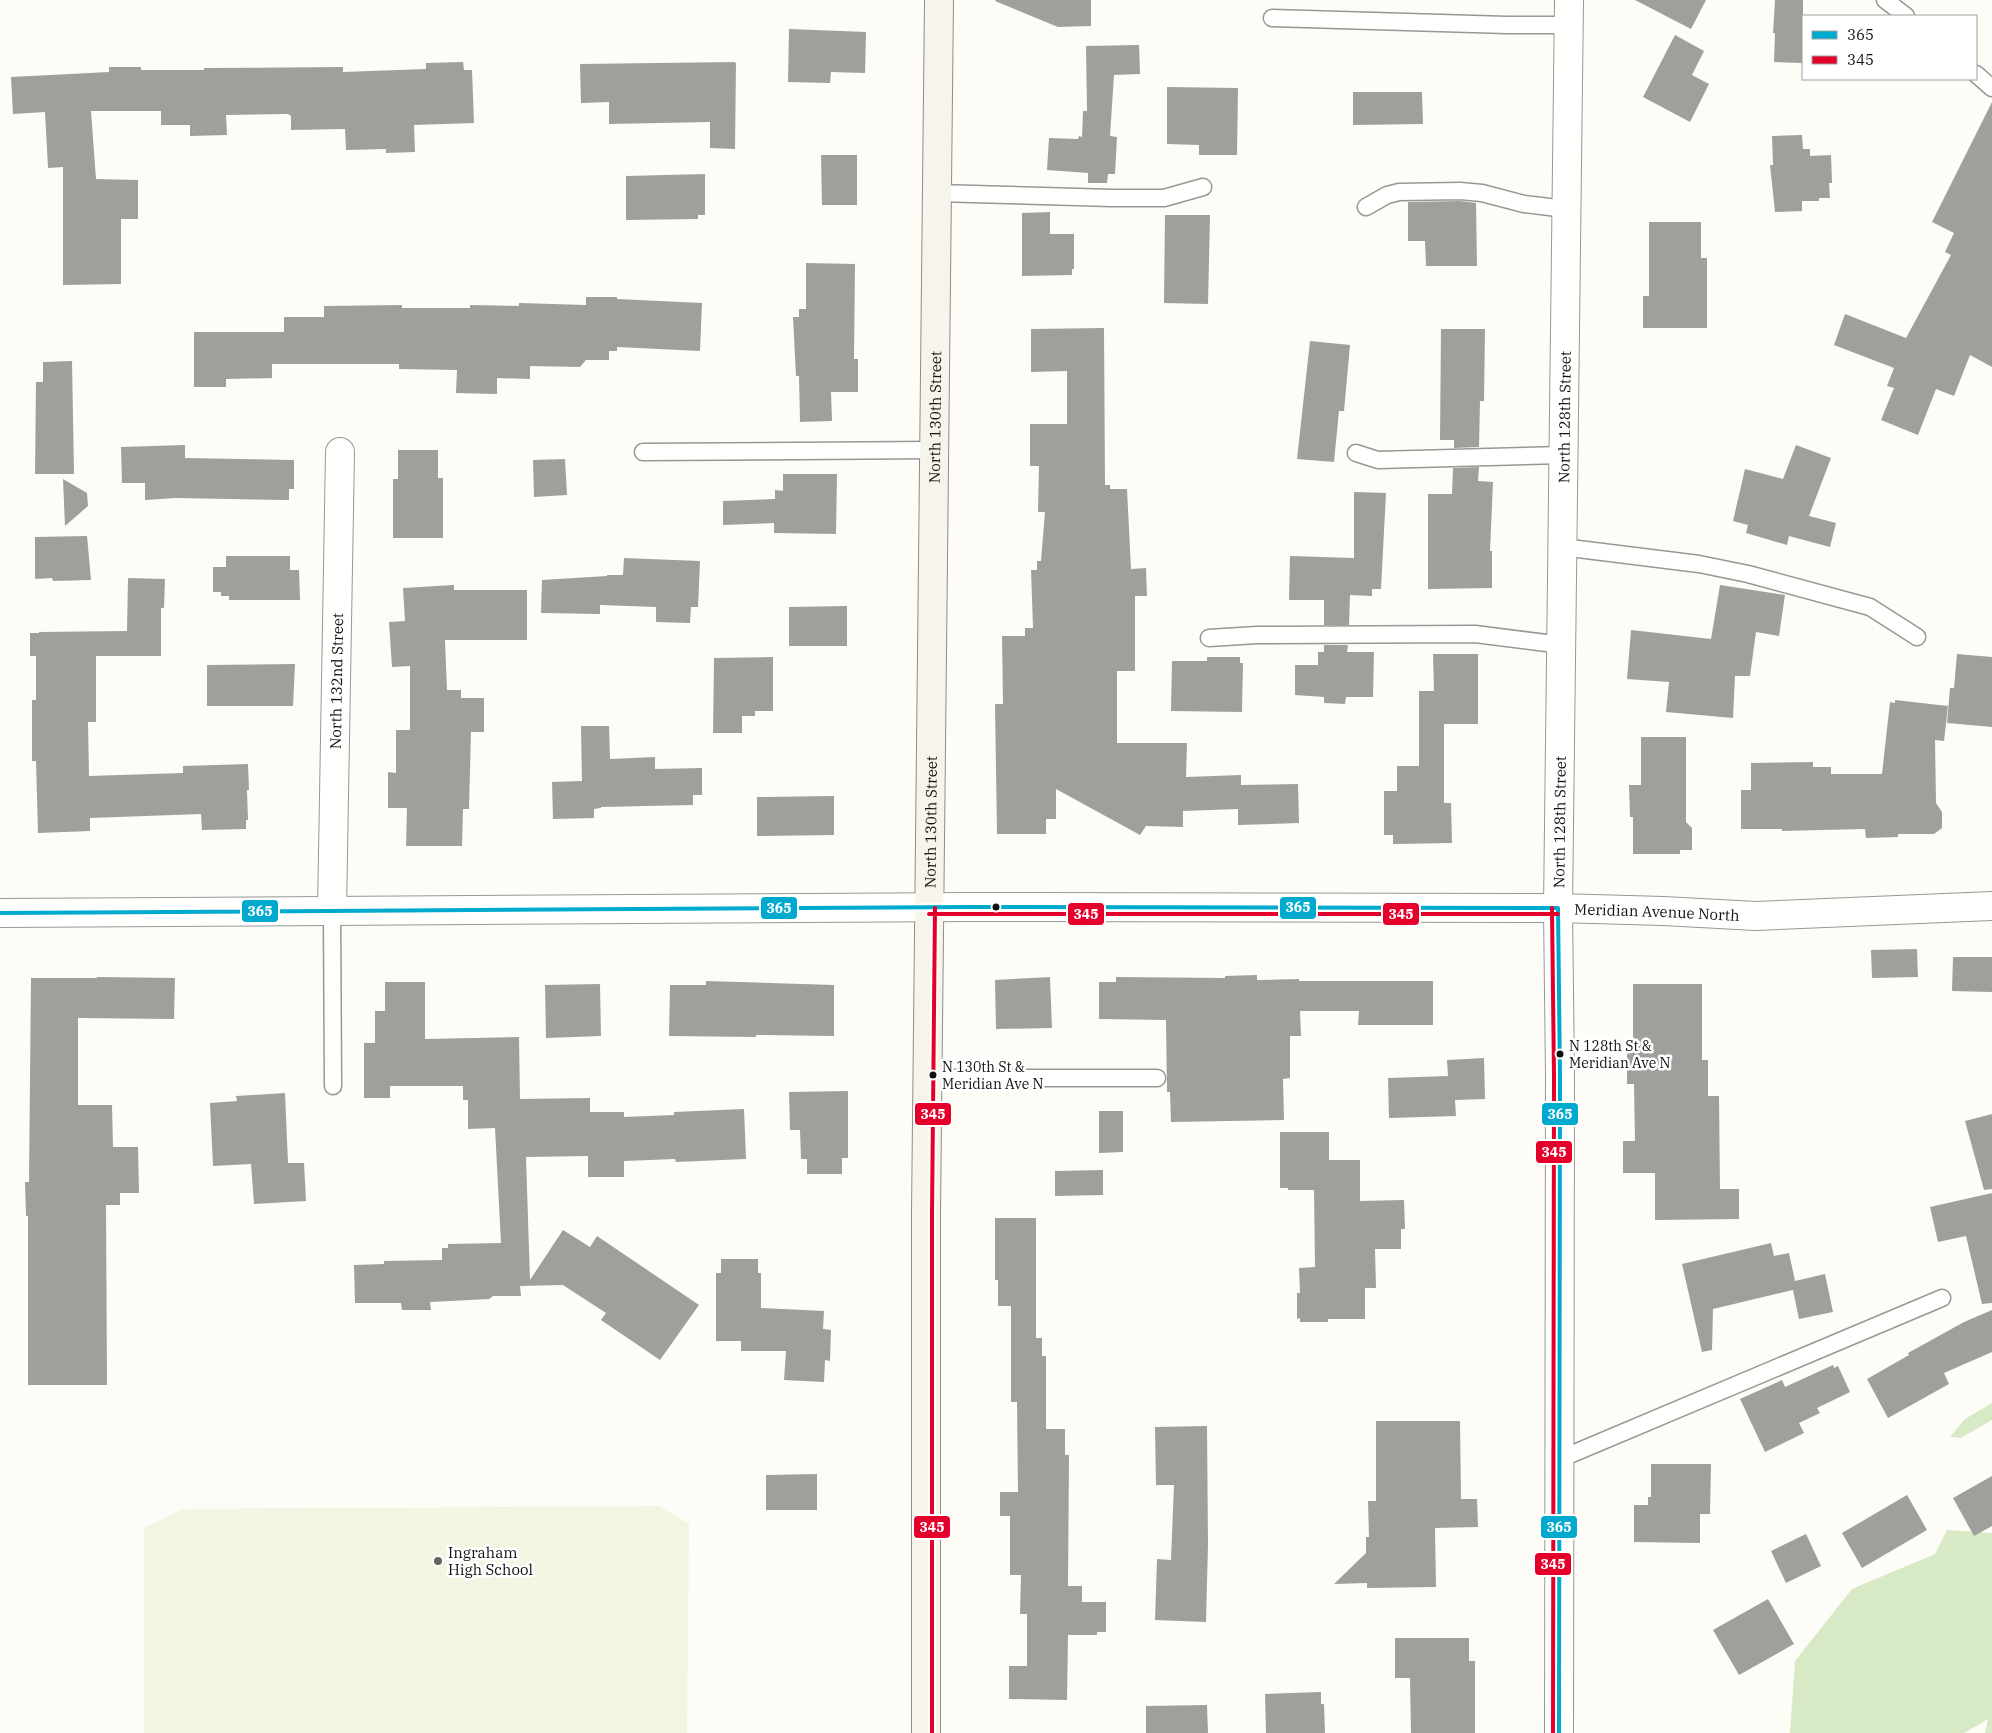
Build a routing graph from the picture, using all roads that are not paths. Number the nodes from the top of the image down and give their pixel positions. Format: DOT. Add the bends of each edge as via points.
graph roads {
  1 [pos="939,0"];
  2 [pos="1885,0"];
  3 [pos="1568,12"];
  4 [pos="1905,15"];
  5 [pos="1272,18"];
  6 [pos="1977,75"];
  7 [pos="1992,88"];
  8 [pos="1203,187"];
  9 [pos="937,194"];
  10 [pos="1366,208"];
  11 [pos="1566,209"];
  12 [pos="934,450"];
  13 [pos="340,452"];
  14 [pos="643,452"];
  15 [pos="1356,453"];
  16 [pos="1562,455"];
  17 [pos="1562,547"];
  18 [pos="1917,637"];
  19 [pos="1209,638"];
  20 [pos="1562,644"];
  21 [pos="1992,906"];
  22 [pos="930,908"];
  23 [pos="1558,908"];
  24 [pos="332,911"];
  25 [pos="0,913"];
  26 [pos="927,1078"];
  27 [pos="1157,1078"];
  28 [pos="333,1086"];
  29 [pos="1942,1298"];
  30 [pos="1560,1459"];
  31 [pos="926,1733"];
  32 [pos="1559,1733"];
  1 -- 9 [label="main road, North 130th Street"];
  2 -- 4 [label="lane"];
  3 -- 5 [label="lane" via="1507,26"];
  3 -- 11 [label="street, North 128th Street"];
  6 -- 7 [label="lane"];
  8 -- 9 [label="lane" via="1164,198"];
  9 -- 12 [label="main road, North 130th Street"];
  10 -- 11 [label="lane" via="1387,195 1399,192 1460,191"];
  11 -- 16 [label="street, North 128th Street"];
  12 -- 14 [label="lane"];
  12 -- 22 [label="main road, North 130th Street"];
  13 -- 24 [label="street, North 132nd Street"];
  15 -- 16 [label="lane" via="1378,460"];
  16 -- 17 [label="street, North 128th Street"];
  17 -- 18 [label="lane" via="1699,564 1748,574 1870,607"];
  17 -- 20 [label="street, North 128th Street"];
  19 -- 20 [label="lane" via="1475,634"];
  20 -- 23 [label="street, North 128th Street"];
  21 -- 23 [label="street, Meridian Avenue North" via="1756,916"];
  22 -- 23 [label="street, Meridian Avenue North"];
  22 -- 24 [label="street, Meridian Avenue North"];
  22 -- 26 [label="main road, North 130th Street"];
  23 -- 30 [label="street, North 128th Street"];
  24 -- 25 [label="street, Meridian Avenue North"];
  24 -- 28 [label="lane"];
  26 -- 27 [label="lane"];
  26 -- 31 [label="main road, North 130th Street"];
  29 -- 30 [label="lane"];
  30 -- 32 [label="street, North 128th Street"];
}
